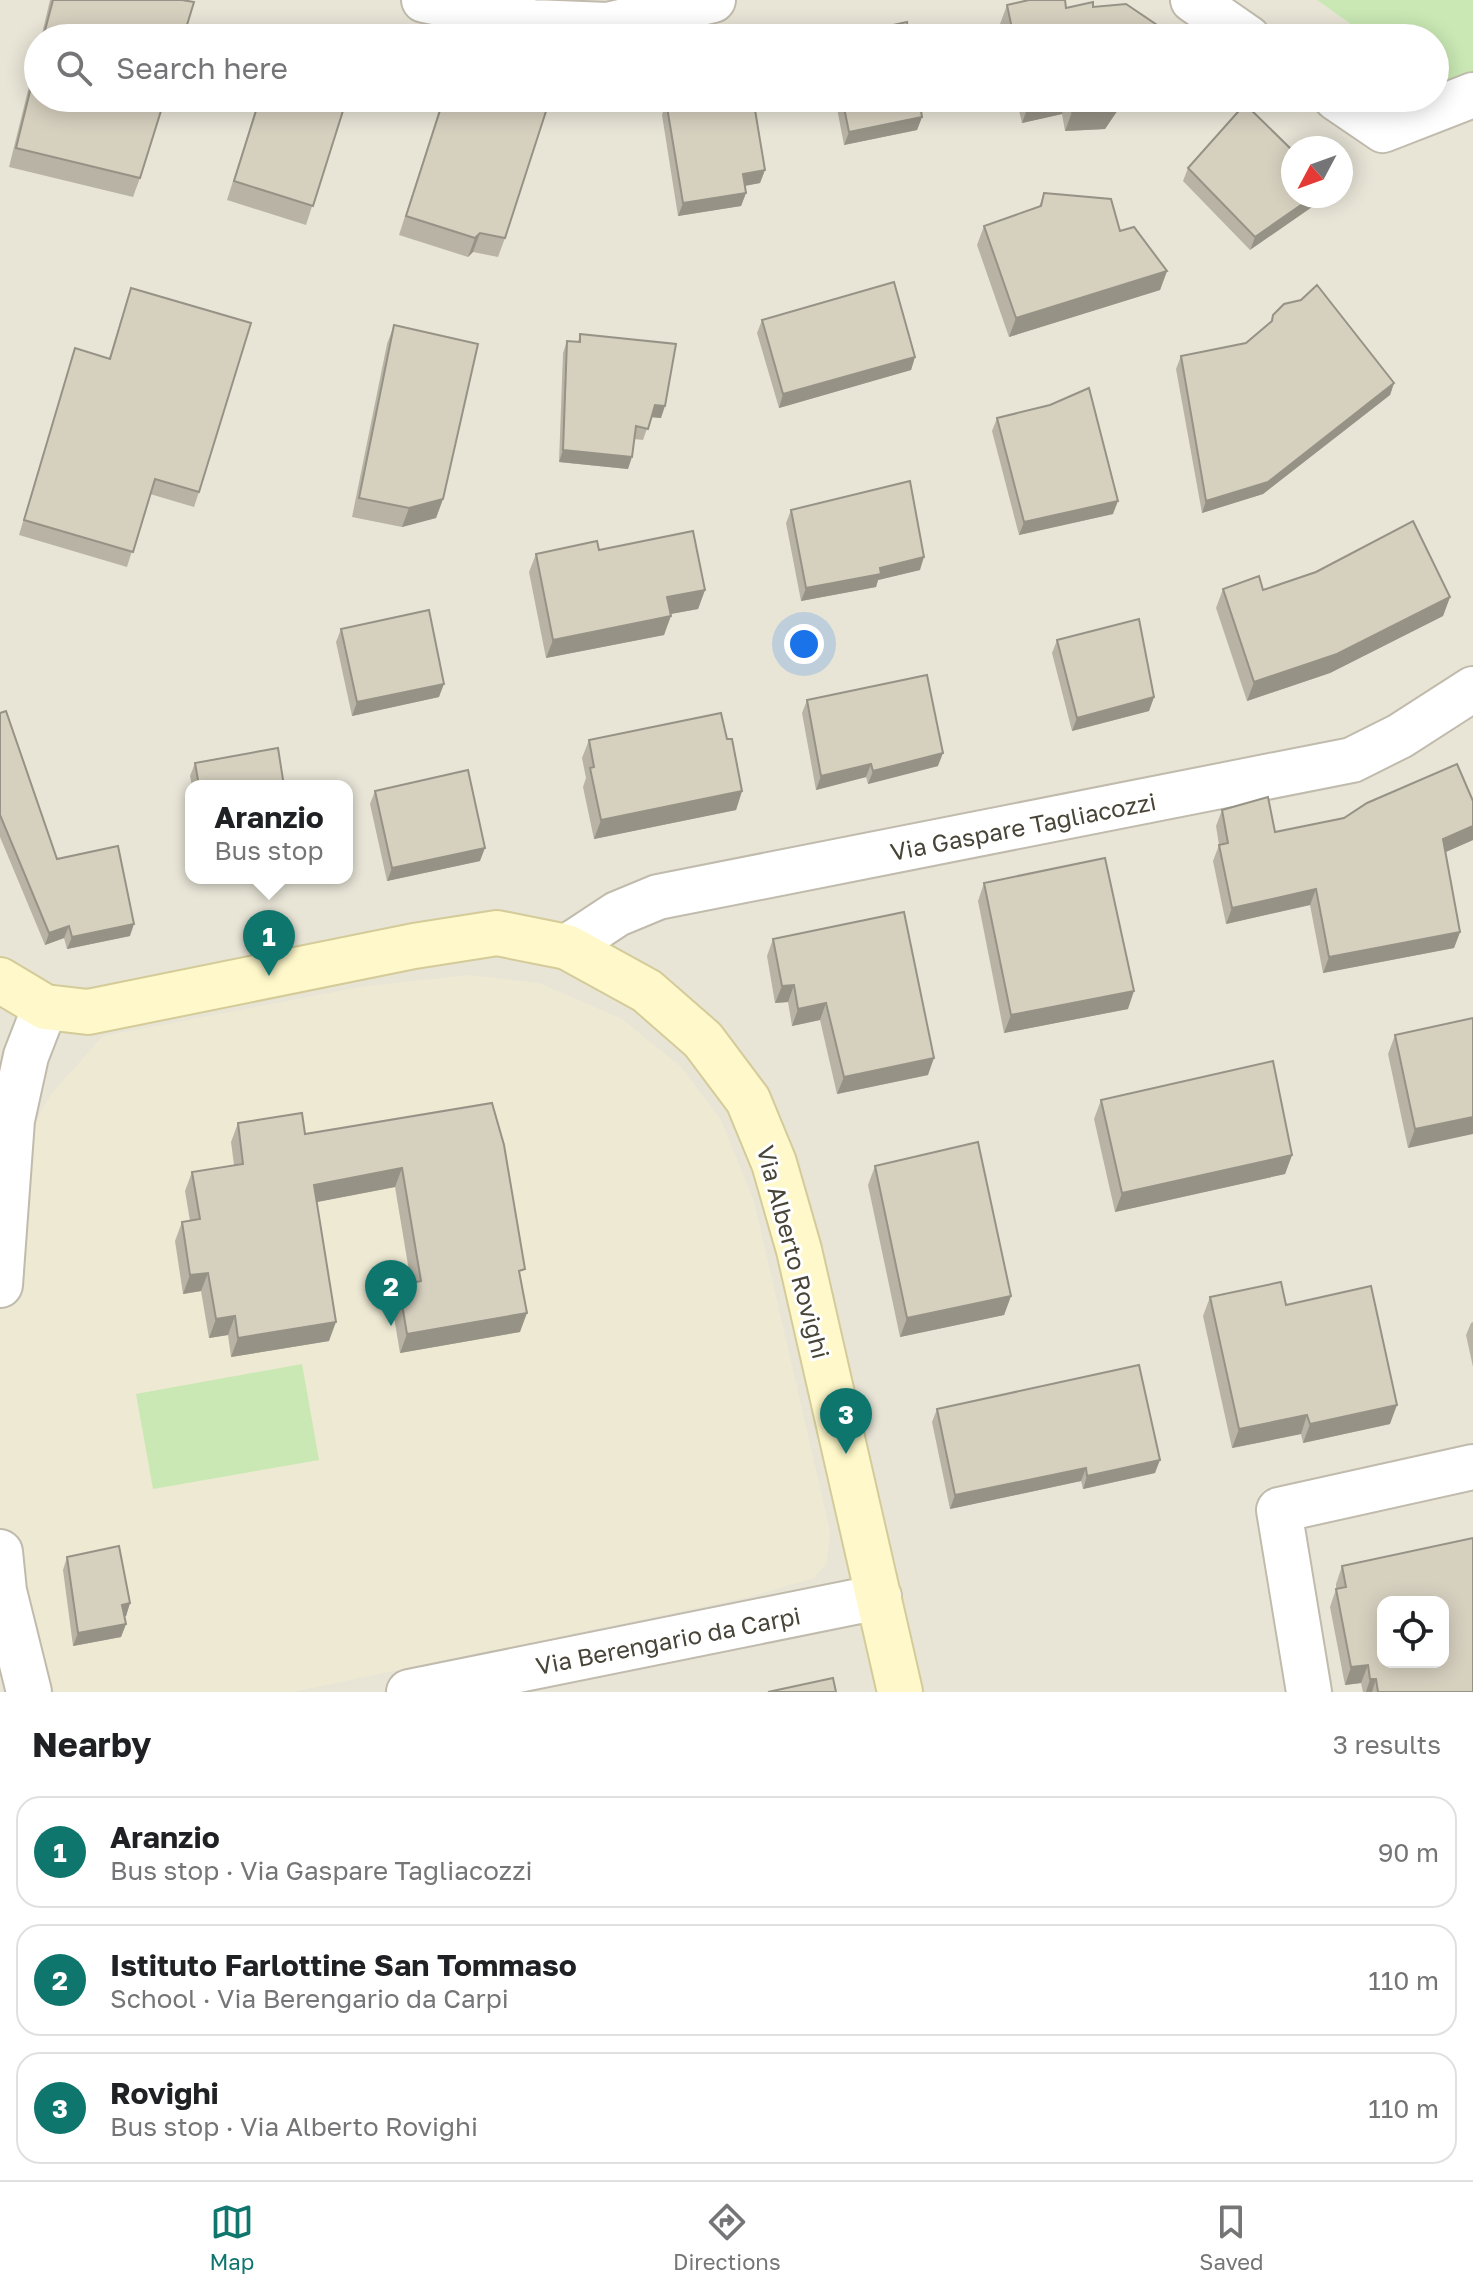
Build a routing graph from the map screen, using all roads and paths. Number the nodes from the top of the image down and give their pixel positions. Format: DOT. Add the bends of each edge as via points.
graph roads {
  1 [pos="424,0"];
  2 [pos="713,0"];
  3 [pos="1193,0"];
  4 [pos="583,24"];
  5 [pos="612,24"];
  6 [pos="1228,24"];
  7 [pos="1473,95"];
  8 [pos="1449,104"];
  9 [pos="1357,112"];
  10 [pos="1429,112"];
  11 [pos="1473,689"];
  12 [pos="567,947"];
  13 [pos="0,980"];
  14 [pos="45,1007"];
  15 [pos="0,1285"];
  16 [pos="1473,1467"];
  17 [pos="0,1552"];
  18 [pos="879,1597"];
  19 [pos="29,1692"];
  20 [pos="409,1692"];
  21 [pos="900,1692"];
  22 [pos="1309,1692"];
  1 -- 4 [label="street" via="532,22"];
  2 -- 5 [label="street"];
  3 -- 6 [label="street"];
  7 -- 8 [label="street"];
  9 -- 10 [label="street" via="1383,130"];
  11 -- 12 [label="street, Via Gaspare Tagliacozzi" via="1352,760 658,897 617,914"];
  12 -- 14 [label="street" via="497,933 139,1004 88,1012"];
  12 -- 18 [label="street, Via Alberto Rovighi" via="647,991 703,1040 748,1100 774,1163 799,1250"];
  13 -- 14 [label="street"];
  14 -- 15 [label="street" via="26,1056 12,1120"];
  16 -- 22 [label="street" via="1279,1510"];
  17 -- 19 [label="street"];
  18 -- 20 [label="street, Via Berengario da Carpi"];
  18 -- 21 [label="street, Via Alberto Rovighi"];
}
